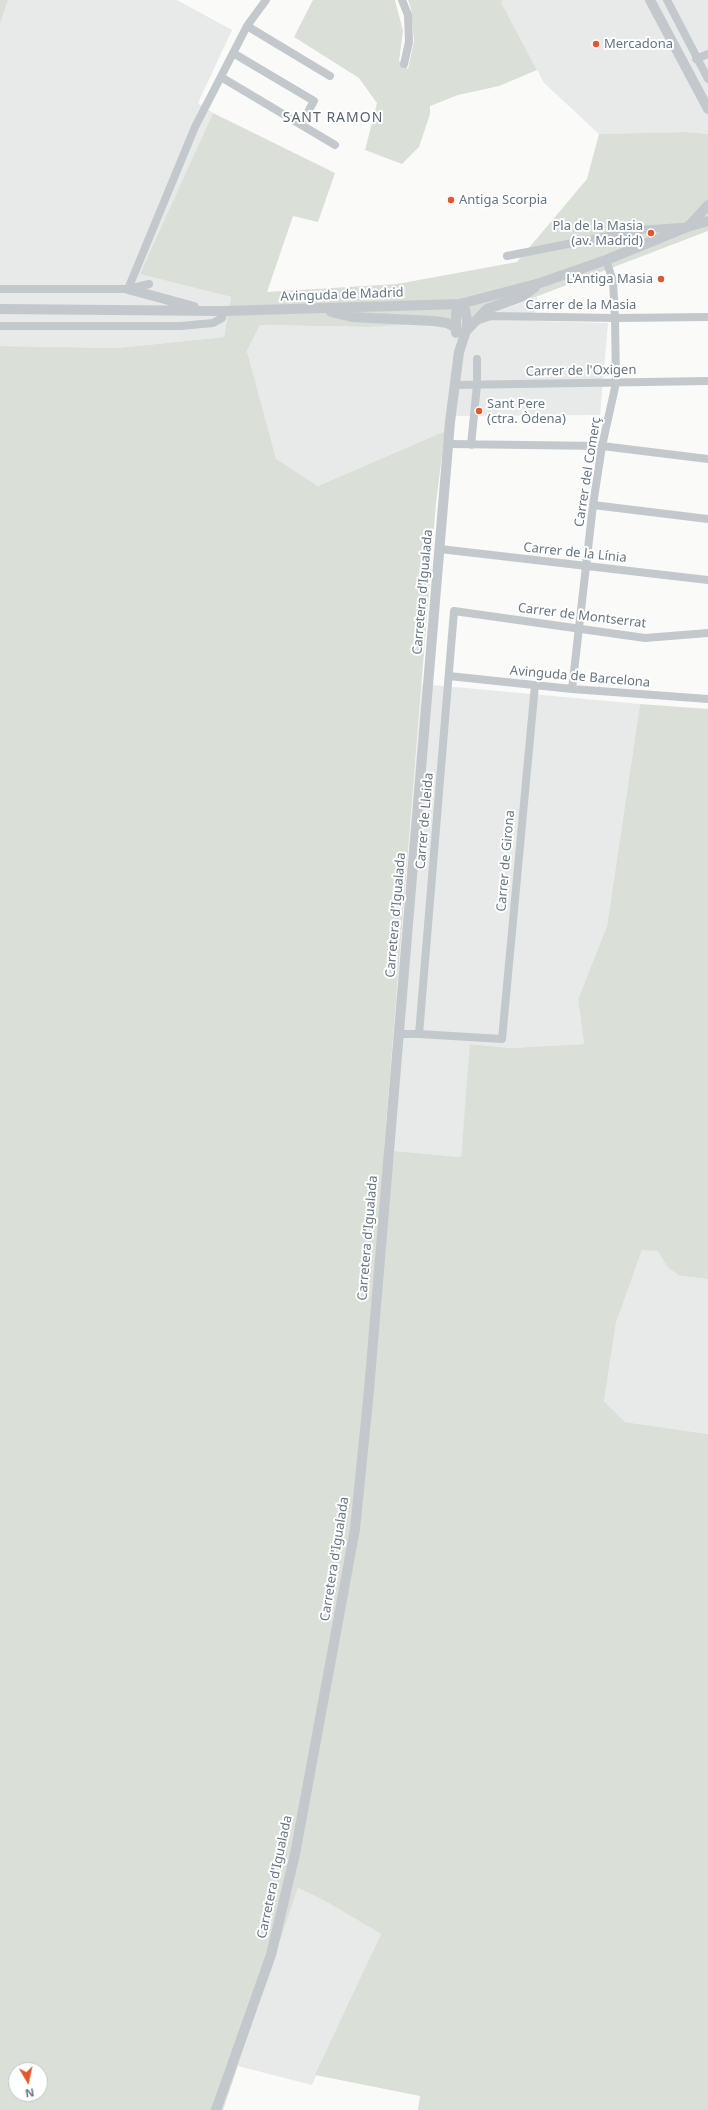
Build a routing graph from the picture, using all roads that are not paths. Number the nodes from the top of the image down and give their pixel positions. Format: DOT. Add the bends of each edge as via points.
graph roads {
  1 [pos="266,0"];
  2 [pos="402,0"];
  3 [pos="650,0"];
  4 [pos="667,0"];
  5 [pos="247,26"];
  6 [pos="233,53"];
  7 [pos="708,54"];
  8 [pos="696,59"];
  9 [pos="404,64"];
  10 [pos="330,76"];
  11 [pos="221,77"];
  12 [pos="708,79"];
  13 [pos="708,109"];
  14 [pos="301,124"];
  15 [pos="335,145"];
  16 [pos="708,205"];
  17 [pos="708,222"];
  18 [pos="687,227"];
  19 [pos="507,256"];
  20 [pos="606,260"];
  21 [pos="540,283"];
  22 [pos="149,284"];
  23 [pos="128,288"];
  24 [pos="0,289"];
  25 [pos="460,304"];
  26 [pos="0,309"];
  27 [pos="319,309"];
  28 [pos="206,311"];
  29 [pos="224,311"];
  30 [pos="708,317"];
  31 [pos="616,318"];
  32 [pos="477,321"];
  33 [pos="0,326"];
  34 [pos="456,328"];
  35 [pos="466,328"];
  36 [pos="459,352"];
  37 [pos="477,359"];
  38 [pos="708,381"];
  39 [pos="616,383"];
  40 [pos="477,384"];
  41 [pos="454,385"];
  42 [pos="449,444"];
  43 [pos="471,444"];
  44 [pos="602,446"];
  45 [pos="708,459"];
  46 [pos="593,505"];
  47 [pos="708,519"];
  48 [pos="440,549"];
  49 [pos="586,566"];
  50 [pos="708,580"];
  51 [pos="454,611"];
  52 [pos="579,628"];
  53 [pos="708,633"];
  54 [pos="449,676"];
  55 [pos="535,685"];
  56 [pos="572,689"];
  57 [pos="708,700"];
  58 [pos="398,1034"];
  59 [pos="419,1034"];
  60 [pos="216,2110"];
  1 -- 5 [label="street"];
  2 -- 9 [label="street" via="408,15 409,35"];
  3 -- 13 [label="street"];
  4 -- 8 [label="street"];
  5 -- 6 [label="street"];
  5 -- 10 [label="street"];
  6 -- 11 [label="street"];
  6 -- 14 [label="street" via="314,101"];
  7 -- 8 [label="street"];
  8 -- 12 [label="street"];
  11 -- 14 [label="street"];
  11 -- 23 [label="street" via="196,127"];
  14 -- 15 [label="street"];
  16 -- 18 [label="street"];
  17 -- 18 [label="street"];
  18 -- 19 [label="street" via="639,230"];
  18 -- 20 [label="street"];
  20 -- 21 [label="street"];
  20 -- 31 [label="street, Carrer del Comerç" via="613,281"];
  21 -- 25 [label="street, Avinguda de Madrid"];
  21 -- 32 [label="street, Carretera d'Igualada" via="523,296 487,309"];
  22 -- 23 [label="street"];
  23 -- 24 [label="street"];
  23 -- 28 [label="street"];
  25 -- 27 [label="street, Avinguda de Madrid"];
  25 -- 34 [label="street, Carretera d'Igualada" via="456,313"];
  25 -- 35 [label="street" via="464,309"];
  26 -- 28 [label="street, Avinguda de Madrid"];
  27 -- 29 [label="street, Avinguda de Madrid"];
  27 -- 34 [label="street" via="352,318 434,321 447,323"];
  28 -- 29 [label="street, Avinguda de Madrid"];
  29 -- 33 [label="street" via="222,318 213,323 181,326"];
  30 -- 31 [label="street, Carrer de la Masia"];
  31 -- 32 [label="street, Carrer de la Masia" via="491,316"];
  31 -- 39 [label="street, Carrer del Comerç"];
  32 -- 35 [label="street, Carretera d'Igualada"];
  34 -- 35 [label="street"];
  34 -- 36 [label="street, Carretera d'Igualada"];
  35 -- 36 [label="street, Carretera d'Igualada"];
  36 -- 41 [label="street, Carretera d'Igualada"];
  37 -- 40 [label="street"];
  38 -- 39 [label="street, Carrer de l'Oxigen"];
  39 -- 40 [label="street, Carrer de l'Oxigen"];
  39 -- 44 [label="street, Carrer del Comerç"];
  40 -- 41 [label="street, Carrer de l'Oxigen"];
  40 -- 43 [label="street"];
  41 -- 42 [label="street, Carretera d'Igualada"];
  42 -- 43 [label="street"];
  42 -- 48 [label="street, Carretera d'Igualada"];
  43 -- 44 [label="street"];
  44 -- 45 [label="street"];
  44 -- 46 [label="street, Carrer del Comerç"];
  46 -- 47 [label="street"];
  46 -- 49 [label="street, Carrer del Comerç"];
  48 -- 49 [label="street, Carrer de la Línia"];
  48 -- 58 [label="street, Carretera d'Igualada"];
  49 -- 50 [label="street, Carrer de la Línia"];
  49 -- 52 [label="street, Carrer del Comerç"];
  51 -- 52 [label="street, Carrer de Montserrat"];
  51 -- 54 [label="street, Carrer de Lleida"];
  52 -- 53 [label="street, Carrer de Montserrat" via="645,638"];
  52 -- 56 [label="street, Carrer del Comerç"];
  54 -- 55 [label="street, Avinguda de Barcelona"];
  54 -- 59 [label="street, Carrer de Lleida"];
  55 -- 56 [label="street, Avinguda de Barcelona"];
  55 -- 59 [label="street, Carrer de Girona" via="502,1039"];
  56 -- 57 [label="street, Avinguda de Barcelona"];
  58 -- 59 [label="street"];
  58 -- 60 [label="street, Carretera d'Igualada" via="355,1529 295,1854 271,1955"];
}
